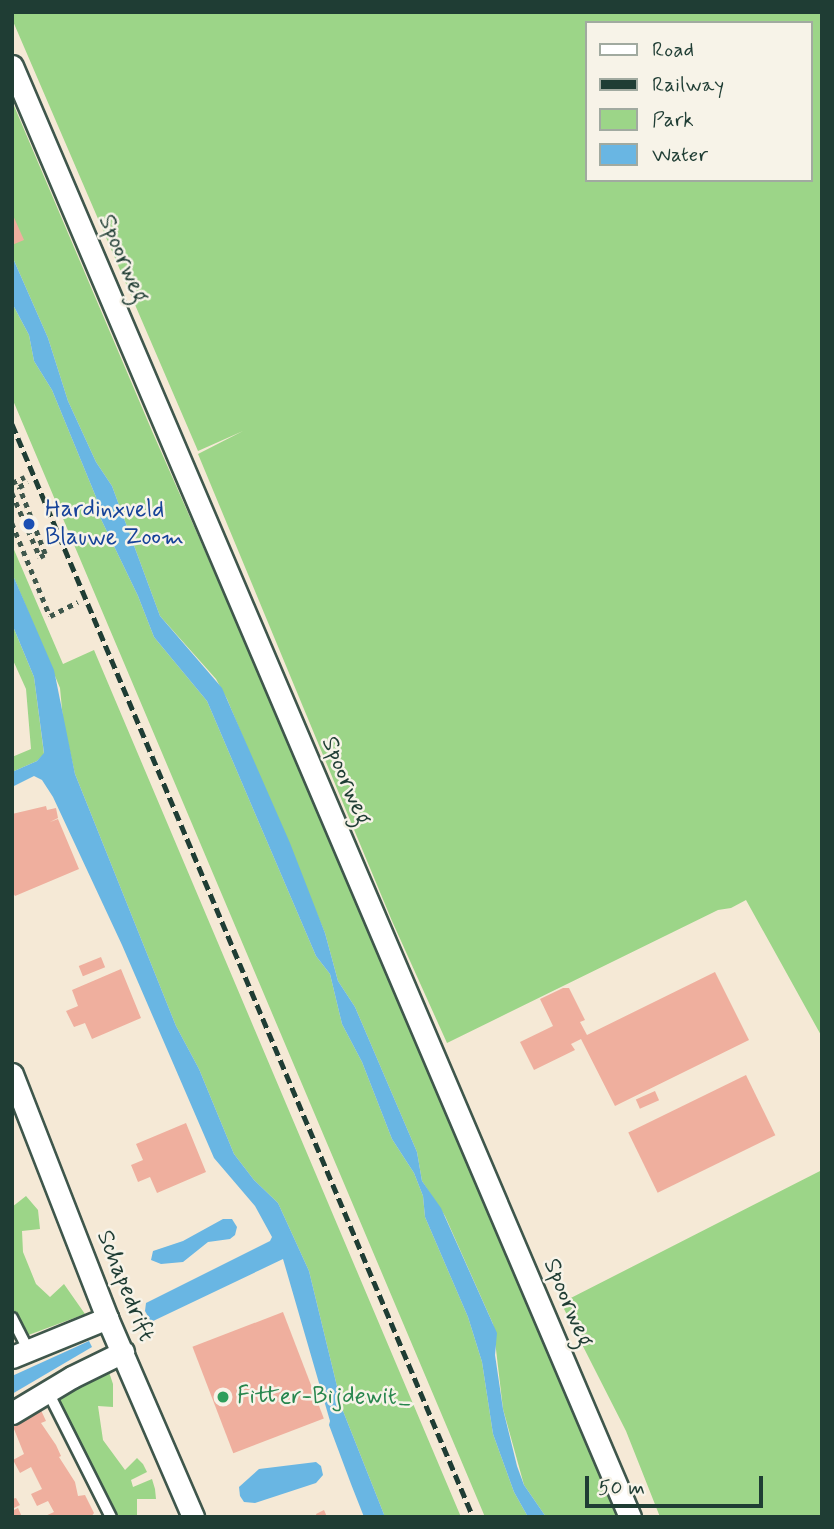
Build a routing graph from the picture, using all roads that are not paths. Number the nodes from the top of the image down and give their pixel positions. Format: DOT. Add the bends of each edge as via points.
graph roads {
  1 [pos="12,66"];
  2 [pos="15,1086"];
  3 [pos="12,1318"];
  4 [pos="107,1318"];
  5 [pos="123,1352"];
  6 [pos="20,1354"];
  7 [pos="48,1392"];
  8 [pos="12,1413"];
  9 [pos="111,1517"];
  10 [pos="193,1517"];
  11 [pos="630,1517"];
  1 -- 11 [label="street, Spoorweg"];
  2 -- 4 [label="street, Schapedrift"];
  3 -- 6 [label="lane"];
  4 -- 5 [label="street, Schapedrift"];
  4 -- 6 [label="street"];
  5 -- 7 [label="street"];
  5 -- 10 [label="street, Schapedrift"];
  7 -- 8 [label="street"];
  7 -- 9 [label="lane"];
}
